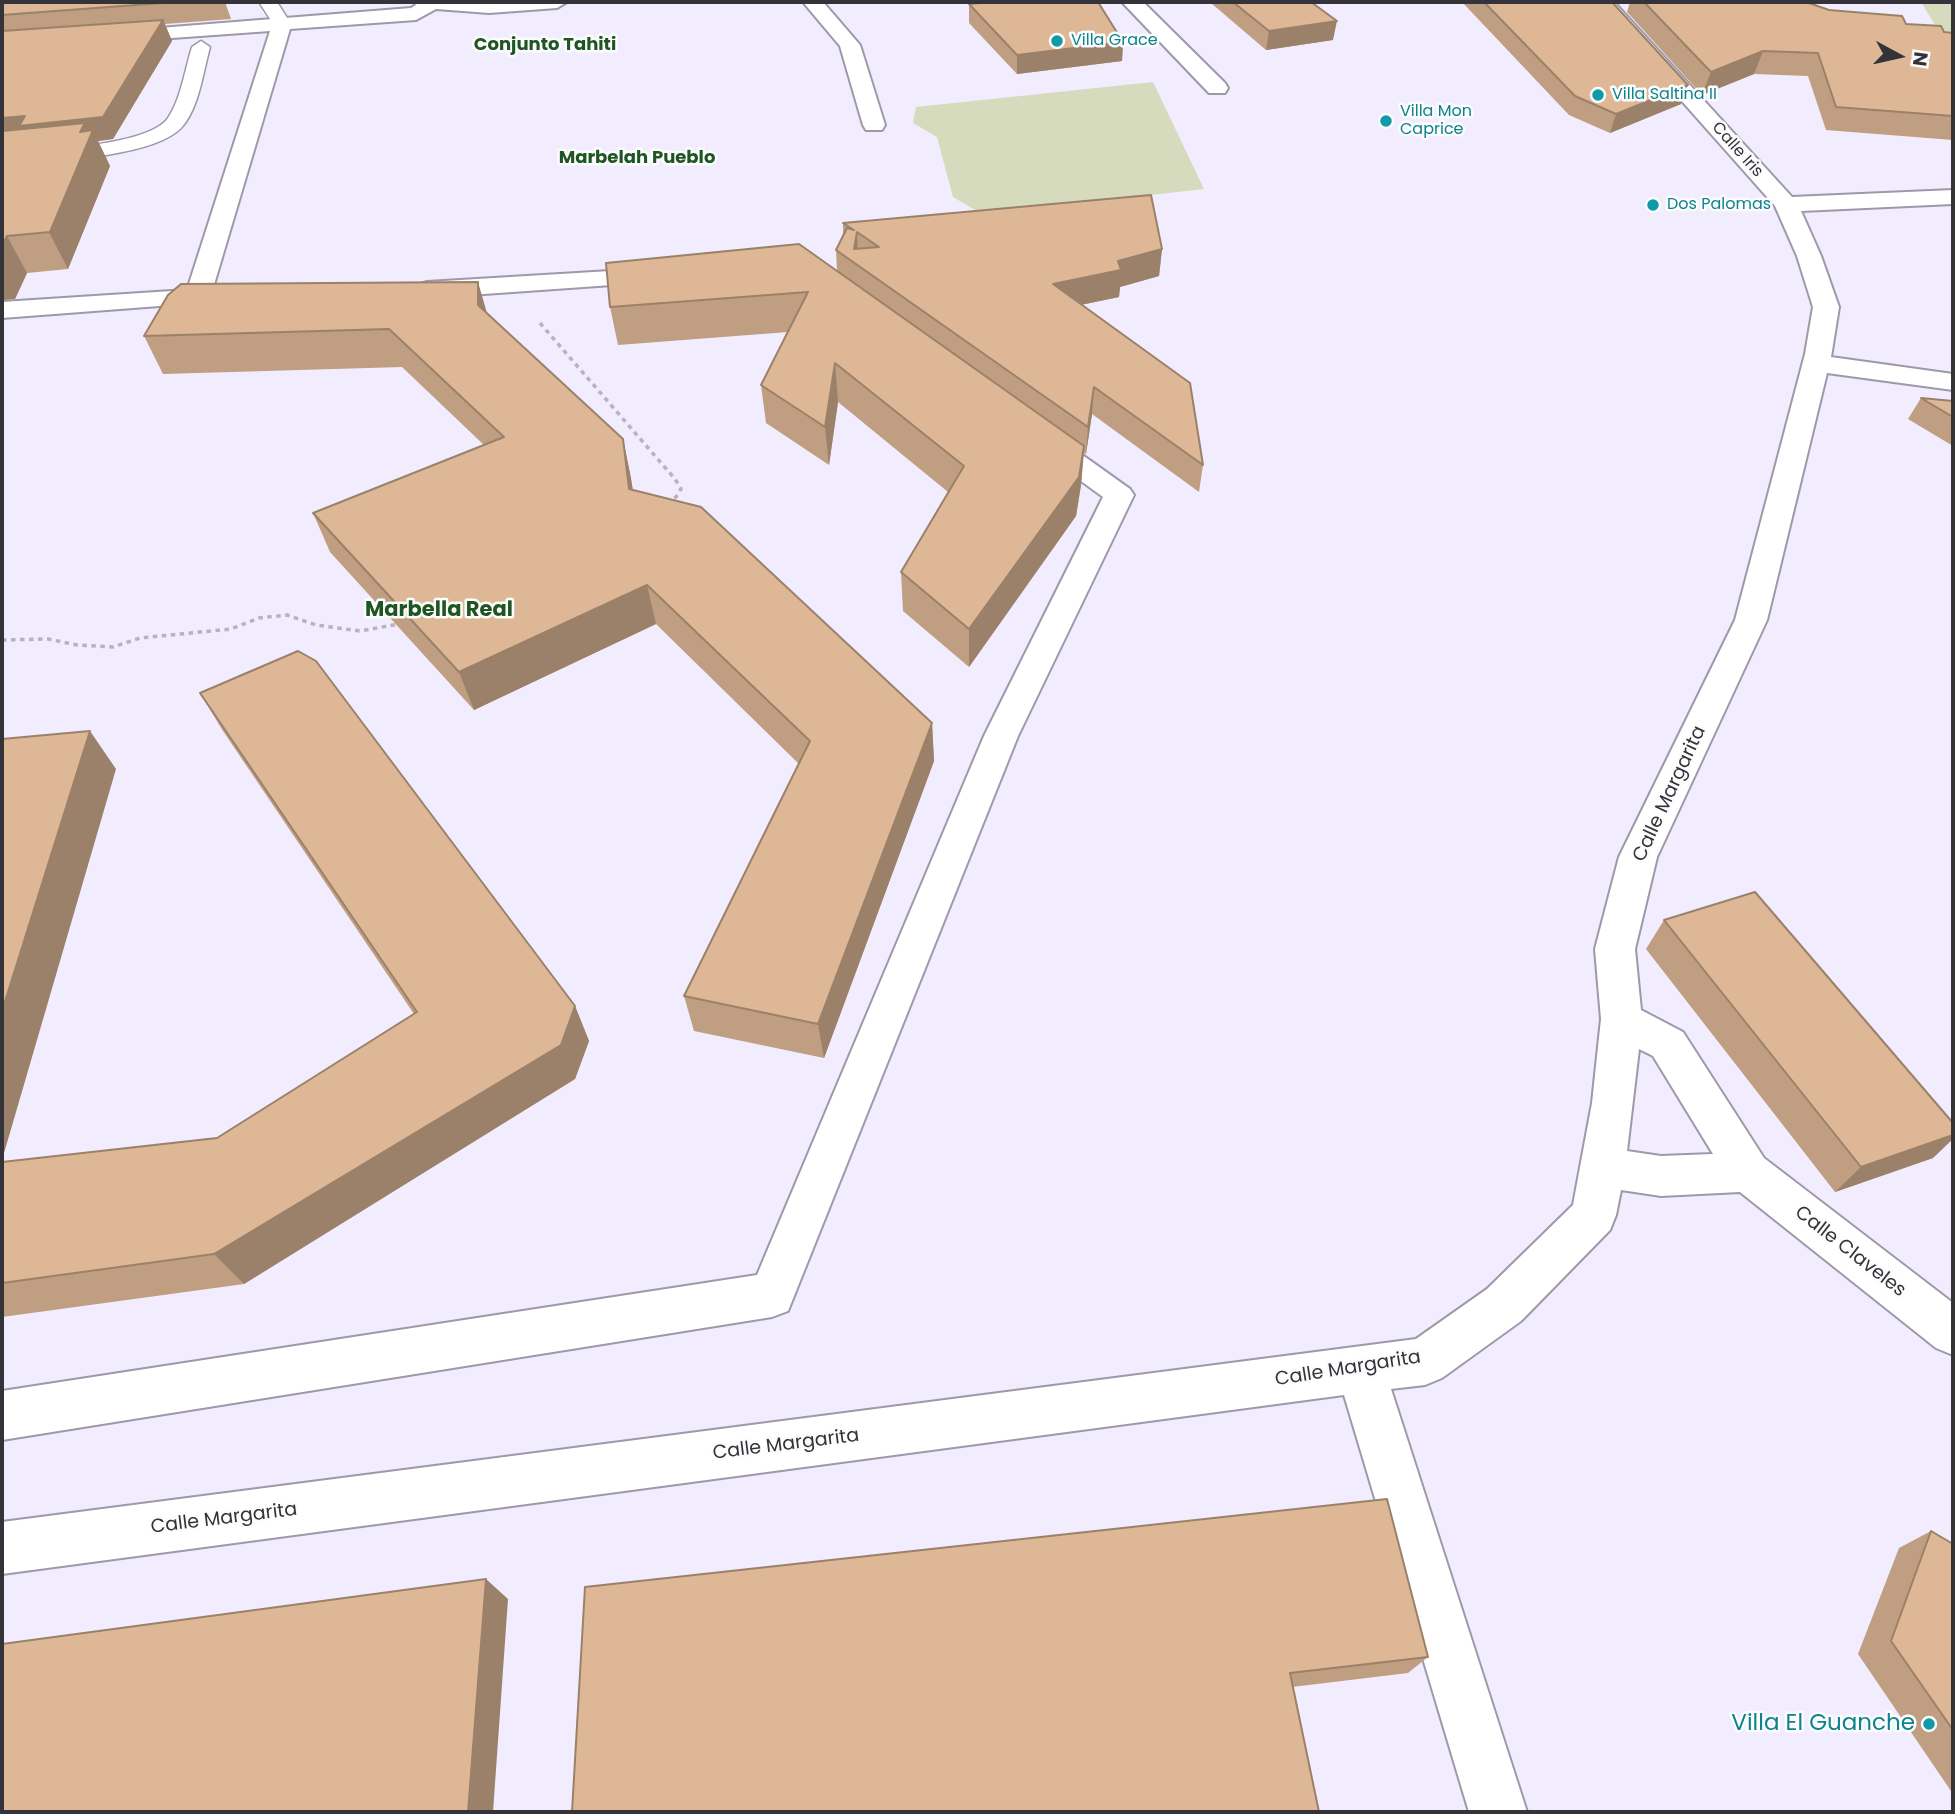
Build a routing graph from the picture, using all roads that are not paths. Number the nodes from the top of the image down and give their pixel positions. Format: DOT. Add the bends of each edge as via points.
graph roads {
  1 [pos="268,2"];
  2 [pos="428,2"];
  3 [pos="557,2"];
  4 [pos="813,2"];
  5 [pos="1132,2"];
  6 [pos="1604,2"];
  7 [pos="282,24"];
  8 [pos="97,38"];
  9 [pos="201,47"];
  10 [pos="1217,88"];
  11 [pos="874,125"];
  12 [pos="2,159"];
  13 [pos="1953,197"];
  14 [pos="1786,204"];
  15 [pos="697,274"];
  16 [pos="400,292"];
  17 [pos="252,296"];
  18 [pos="198,297"];
  19 [pos="2,310"];
  20 [pos="1816,363"];
  21 [pos="1953,382"];
  22 [pos="1018,422"];
  23 [pos="1621,1019"];
  24 [pos="1602,1167"];
  25 [pos="1748,1172"];
  26 [pos="1953,1332"];
  27 [pos="1360,1369"];
  28 [pos="2,1416"];
  29 [pos="2,1548"];
  30 [pos="1498,1812"];
  1 -- 7 [label="lane"];
  2 -- 3 [label="street" via="489,8"];
  2 -- 7 [label="street" via="416,14"];
  4 -- 11 [label="street" via="850,46"];
  5 -- 10 [label="street"];
  6 -- 14 [label="street, Calle Iris"];
  7 -- 8 [label="street"];
  7 -- 18 [label="street"];
  9 -- 12 [label="lane" via="177,117 166,131 121,146"];
  13 -- 14 [label="street"];
  14 -- 20 [label="street, Calle Margarita" via="1826,307"];
  15 -- 16 [label="street"];
  17 -- 18 [label="street"];
  18 -- 19 [label="street"];
  20 -- 21 [label="street"];
  20 -- 23 [label="street, Calle Margarita" via="1751,620 1638,857 1615,948"];
  22 -- 28 [label="street" via="1119,495 1001,736 772,1295"];
  23 -- 24 [label="street, Calle Margarita"];
  23 -- 25 [label="street, Calle Claveles" via="1668,1044"];
  24 -- 25 [label="street" via="1661,1176"];
  24 -- 27 [label="street, Calle Margarita" via="1594,1215 1504,1305 1425,1361"];
  25 -- 26 [label="street, Calle Claveles"];
  27 -- 29 [label="street, Calle Margarita"];
  27 -- 30 [label="street"];
}
